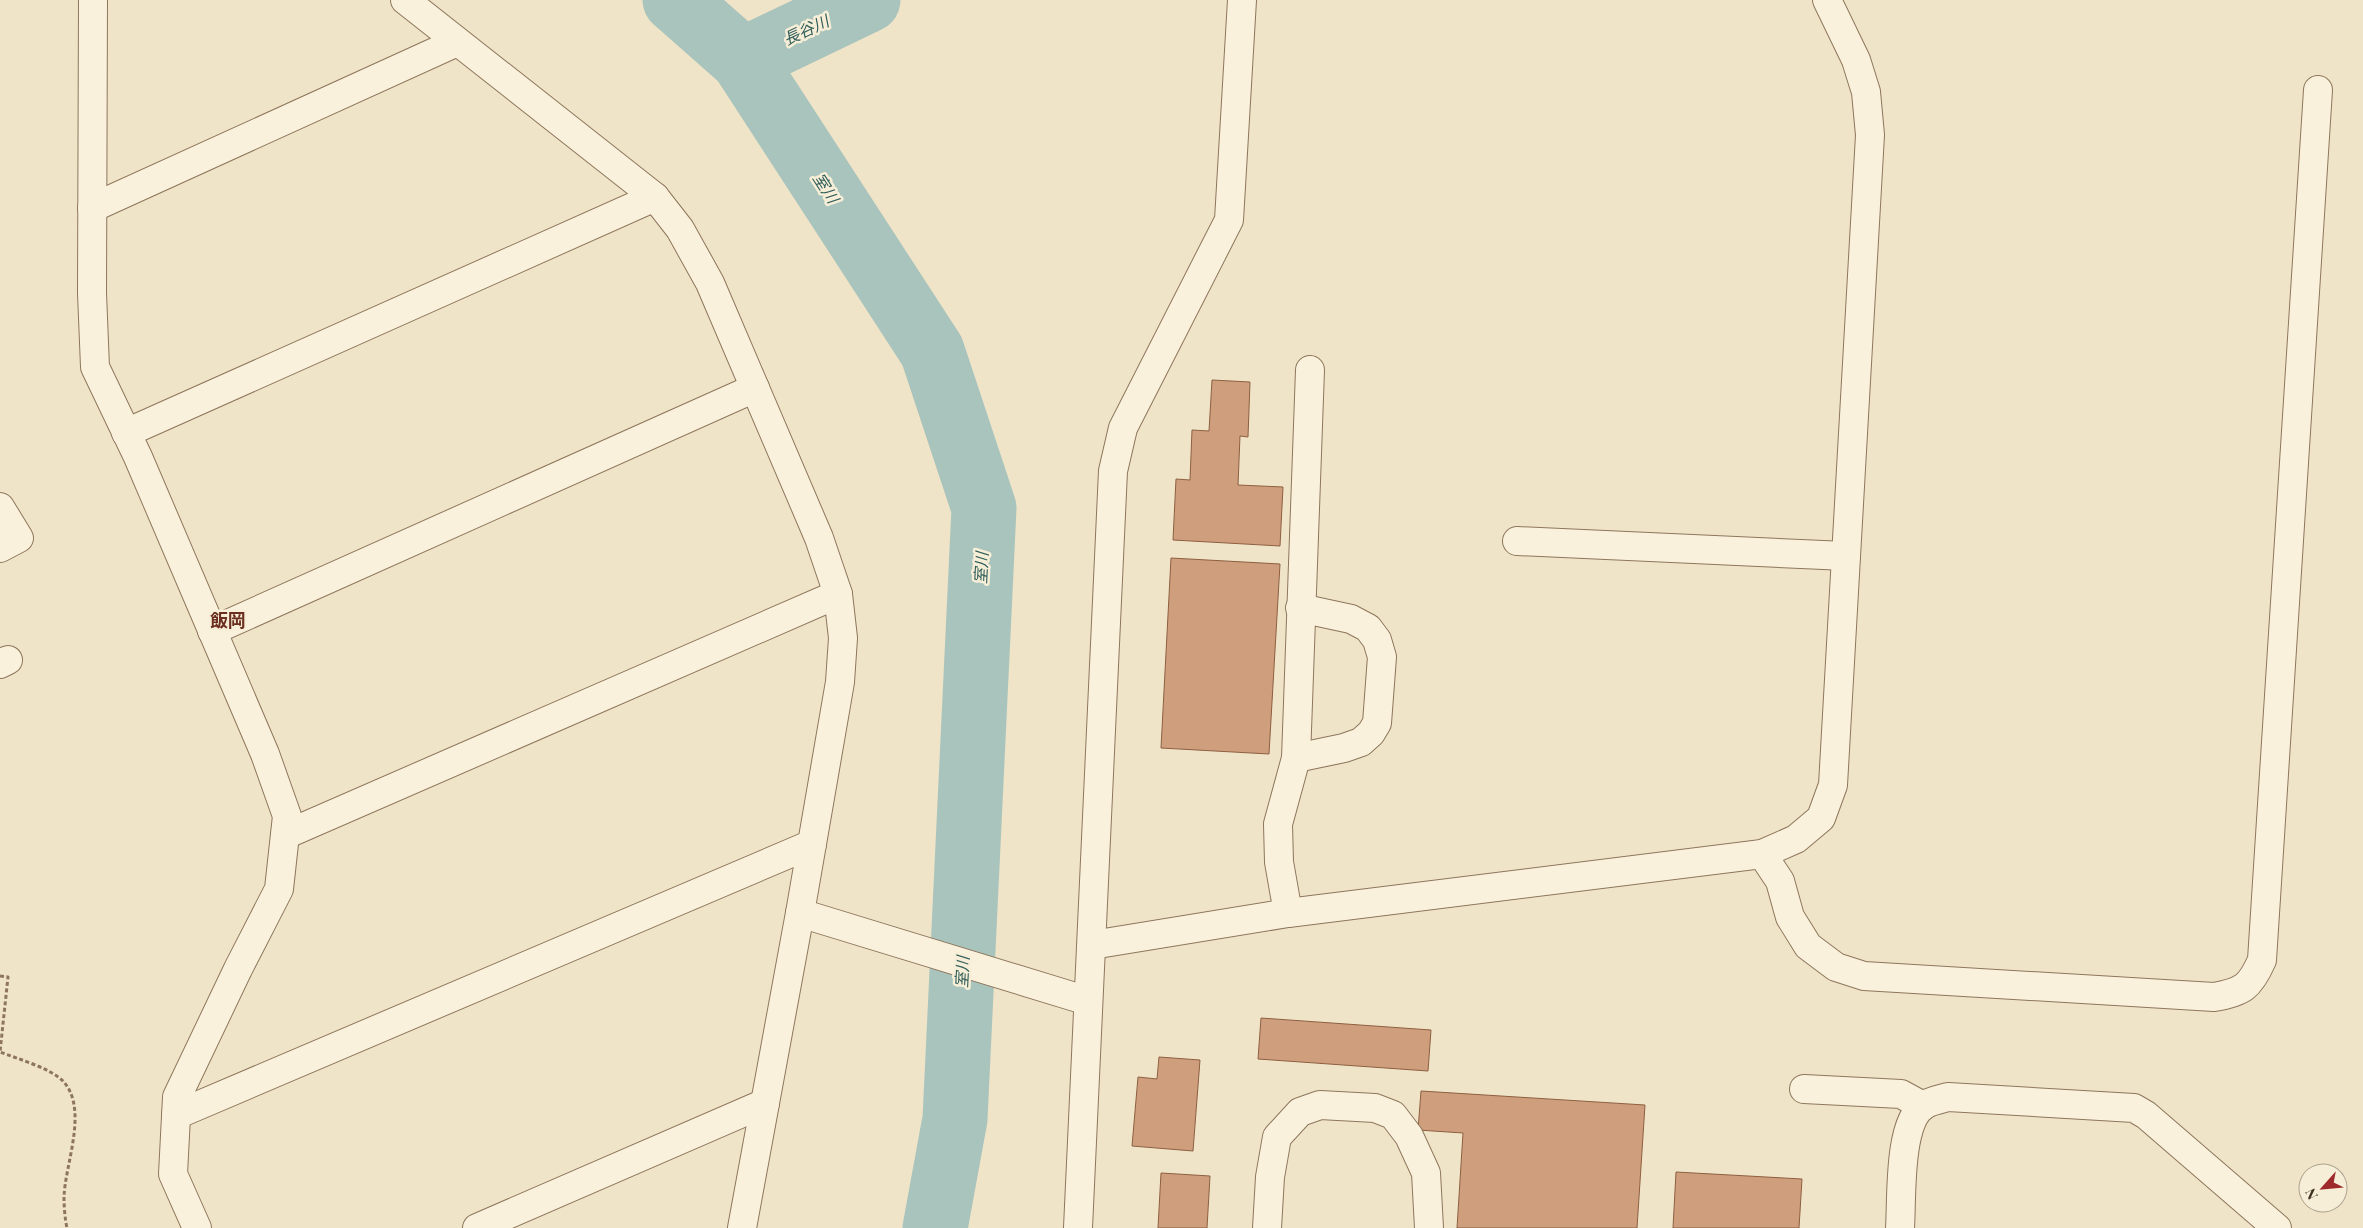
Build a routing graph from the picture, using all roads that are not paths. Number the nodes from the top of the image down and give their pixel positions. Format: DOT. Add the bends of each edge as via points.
graph roads {
  1 [pos="93,0"];
  2 [pos="405,0"];
  3 [pos="1242,0"];
  4 [pos="1827,0"];
  5 [pos="457,42"];
  6 [pos="2318,90"];
  7 [pos="655,196"];
  8 [pos="92,208"];
  9 [pos="1310,370"];
  10 [pos="755,388"];
  11 [pos="126,433"];
  12 [pos="0,507"];
  13 [pos="1517,540"];
  14 [pos="0,548"];
  15 [pos="1846,556"];
  16 [pos="838,594"];
  17 [pos="1300,608"];
  18 [pos="212,631"];
  19 [pos="1296,758"];
  20 [pos="284,835"];
  21 [pos="812,844"];
  22 [pos="1762,854"];
  23 [pos="800,913"];
  24 [pos="1288,913"];
  25 [pos="1092,945"];
  26 [pos="1088,1001"];
  27 [pos="1804,1090"];
  28 [pos="765,1103"];
  29 [pos="1923,1106"];
  30 [pos="176,1116"];
  31 [pos="197,1228"];
  32 [pos="478,1228"];
  33 [pos="742,1228"];
  34 [pos="1078,1228"];
  35 [pos="1267,1228"];
  36 [pos="1429,1228"];
  37 [pos="1900,1228"];
  38 [pos="2277,1228"];
  1 -- 8 [label="street"];
  2 -- 5 [label="street"];
  3 -- 25 [label="street" via="1229,220 1124,428 1113,471"];
  4 -- 15 [label="street" via="1856,60 1866,92 1870,135"];
  5 -- 7 [label="street"];
  5 -- 8 [label="street"];
  6 -- 22 [label="street" via="2262,960 2252,981 2236,993 2214,998 1864,976 1836,967 1808,946 1790,917 1780,881"];
  7 -- 10 [label="street" via="680,229 710,283"];
  7 -- 11 [label="street"];
  8 -- 11 [label="street" via="95,367"];
  9 -- 17 [label="street"];
  10 -- 16 [label="street" via="819,538"];
  10 -- 18 [label="street"];
  11 -- 18 [label="street"];
  12 -- 14 [label="street" via="18,538"];
  13 -- 15 [label="street"];
  15 -- 22 [label="street" via="1833,785 1821,818 1796,839"];
  16 -- 20 [label="street"];
  16 -- 21 [label="street" via="842,638 840,682"];
  17 -- 19 [label="street"];
  17 -- 19 [label="street" via="1351,619 1368,628 1377,640 1382,657 1377,723 1371,733 1361,742 1344,748"];
  18 -- 20 [label="street" via="284,807 287,816"];
  19 -- 24 [label="street" via="1278,824 1279,862"];
  20 -- 30 [label="street" via="279,889 177,1098"];
  21 -- 23 [label="street"];
  21 -- 30 [label="street"];
  22 -- 24 [label="street"];
  23 -- 26 [label="street"];
  23 -- 28 [label="street"];
  24 -- 25 [label="street"];
  25 -- 26 [label="street"];
  26 -- 34 [label="street"];
  27 -- 29 [label="street" via="1901,1094"];
  28 -- 32 [label="street"];
  28 -- 33 [label="street"];
  29 -- 37 [label="street" via="1912,1120 1905,1147"];
  29 -- 38 [label="street" via="1948,1097 2134,1108"];
  30 -- 31 [label="street" via="173,1174"];
  35 -- 36 [label="street" via="1276,1137 1300,1112 1320,1105 1375,1108 1393,1115 1409,1136 1426,1173"];
}
